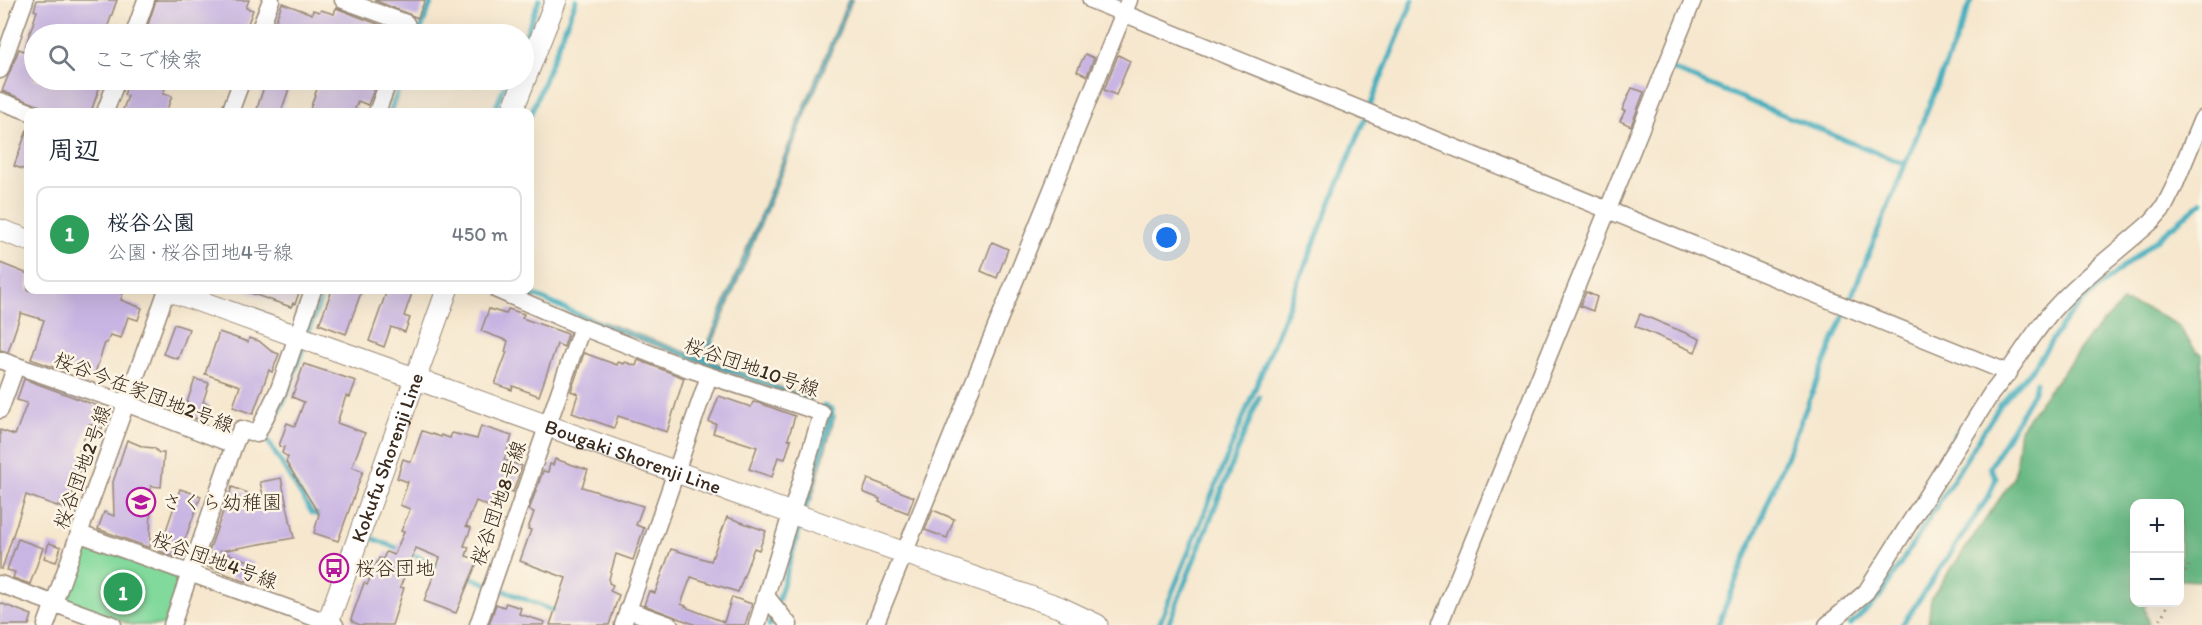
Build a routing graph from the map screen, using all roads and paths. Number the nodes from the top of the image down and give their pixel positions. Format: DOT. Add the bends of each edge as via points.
graph roads {
  1 [pos="146,0"];
  2 [pos="271,0"];
  3 [pos="343,0"];
  4 [pos="556,0"];
  5 [pos="1091,0"];
  6 [pos="1693,0"];
  7 [pos="21,1"];
  8 [pos="1126,7"];
  9 [pos="138,24"];
  10 [pos="262,24"];
  11 [pos="406,24"];
  12 [pos="534,56"];
  13 [pos="0,70"];
  14 [pos="113,90"];
  15 [pos="238,90"];
  16 [pos="385,90"];
  17 [pos="521,90"];
  18 [pos="0,101"];
  19 [pos="106,108"];
  20 [pos="232,108"];
  21 [pos="378,108"];
  22 [pos="514,108"];
  23 [pos="24,110"];
  24 [pos="2202,119"];
  25 [pos="1608,210"];
  26 [pos="0,230"];
  27 [pos="24,239"];
  28 [pos="166,294"];
  29 [pos="179,294"];
  30 [pos="312,294"];
  31 [pos="446,294"];
  32 [pos="506,294"];
  33 [pos="582,327"];
  34 [pos="298,335"];
  35 [pos="0,360"];
  36 [pos="16,366"];
  37 [pos="2009,373"];
  38 [pos="709,376"];
  39 [pos="416,378"];
  40 [pos="128,404"];
  41 [pos="0,410"];
  42 [pos="546,426"];
  43 [pos="234,445"];
  44 [pos="676,472"];
  45 [pos="791,513"];
  46 [pos="80,534"];
  47 [pos="905,552"];
  48 [pos="2190,564"];
  49 [pos="190,573"];
  50 [pos="2184,575"];
  51 [pos="0,584"];
  52 [pos="766,596"];
  53 [pos="54,603"];
  54 [pos="2167,607"];
  55 [pos="625,618"];
  56 [pos="330,624"];
  57 [pos="786,624"];
  58 [pos="46,625"];
  59 [pos="113,625"];
  60 [pos="172,625"];
  61 [pos="478,625"];
  62 [pos="670,625"];
  63 [pos="757,625"];
  64 [pos="875,625"];
  65 [pos="1097,625"];
  66 [pos="1439,625"];
  67 [pos="1827,625"];
  68 [pos="2159,625"];
  1 -- 9 [label="street"];
  2 -- 10 [label="street"];
  3 -- 11 [label="street"];
  4 -- 12 [label="main road"];
  5 -- 8 [label="street"];
  6 -- 25 [label="street"];
  7 -- 13 [label="street"];
  8 -- 25 [label="street"];
  8 -- 47 [label="street"];
  14 -- 19 [label="street"];
  15 -- 20 [label="street"];
  16 -- 21 [label="street"];
  17 -- 22 [label="main road"];
  18 -- 23 [label="street"];
  24 -- 37 [label="street" via="2164,207 2050,313"];
  25 -- 37 [label="street"];
  25 -- 66 [label="street"];
  26 -- 27 [label="main road"];
  28 -- 40 [label="street, 桜谷団地2号線"];
  29 -- 34 [label="main road, Bougaki Shorenji Line"];
  30 -- 34 [label="street"];
  31 -- 39 [label="main road, Kokufu Shorenji Line"];
  32 -- 33 [label="street, 桜谷団地10号線"];
  33 -- 38 [label="street, 桜谷団地10号線"];
  33 -- 42 [label="street, 桜谷団地8号線"];
  34 -- 39 [label="main road, Bougaki Shorenji Line"];
  34 -- 43 [label="street" via="257,435 241,429"];
  35 -- 36 [label="street, 桜谷今在家団地2号線"];
  36 -- 40 [label="street, 桜谷今在家団地2号線"];
  36 -- 41 [label="street"];
  37 -- 67 [label="street" via="1991,394 1866,592"];
  38 -- 44 [label="street"];
  38 -- 45 [label="street, 桜谷団地10号線" via="822,414"];
  39 -- 42 [label="main road, Bougaki Shorenji Line"];
  39 -- 56 [label="main road, Kokufu Shorenji Line"];
  40 -- 43 [label="street, 桜谷今在家団地2号線"];
  40 -- 46 [label="street, 桜谷団地2号線"];
  42 -- 44 [label="main road, Bougaki Shorenji Line"];
  42 -- 61 [label="street, 桜谷団地8号線"];
  43 -- 49 [label="street, 桜谷今在家団地2号線"];
  44 -- 45 [label="main road, Bougaki Shorenji Line"];
  44 -- 55 [label="street"];
  45 -- 47 [label="main road, Bougaki Shorenji Line"];
  45 -- 52 [label="street, 桜谷団地10号線"];
  46 -- 49 [label="street, 桜谷団地4号線"];
  46 -- 53 [label="street, 桜谷団地2号線"];
  47 -- 64 [label="street"];
  47 -- 65 [label="main road, Bougaki Shorenji Line" via="1059,607"];
  48 -- 50 [label="path"];
  49 -- 56 [label="street, 桜谷団地4号線"];
  49 -- 60 [label="street, 桜谷今在家団地2号線"];
  51 -- 53 [label="street"];
  52 -- 57 [label="street"];
  52 -- 63 [label="street, 桜谷団地10号線"];
  53 -- 58 [label="street, 桜谷団地2号線"];
  53 -- 59 [label="street"];
  54 -- 68 [label="path"];
  55 -- 62 [label="street"];
}
